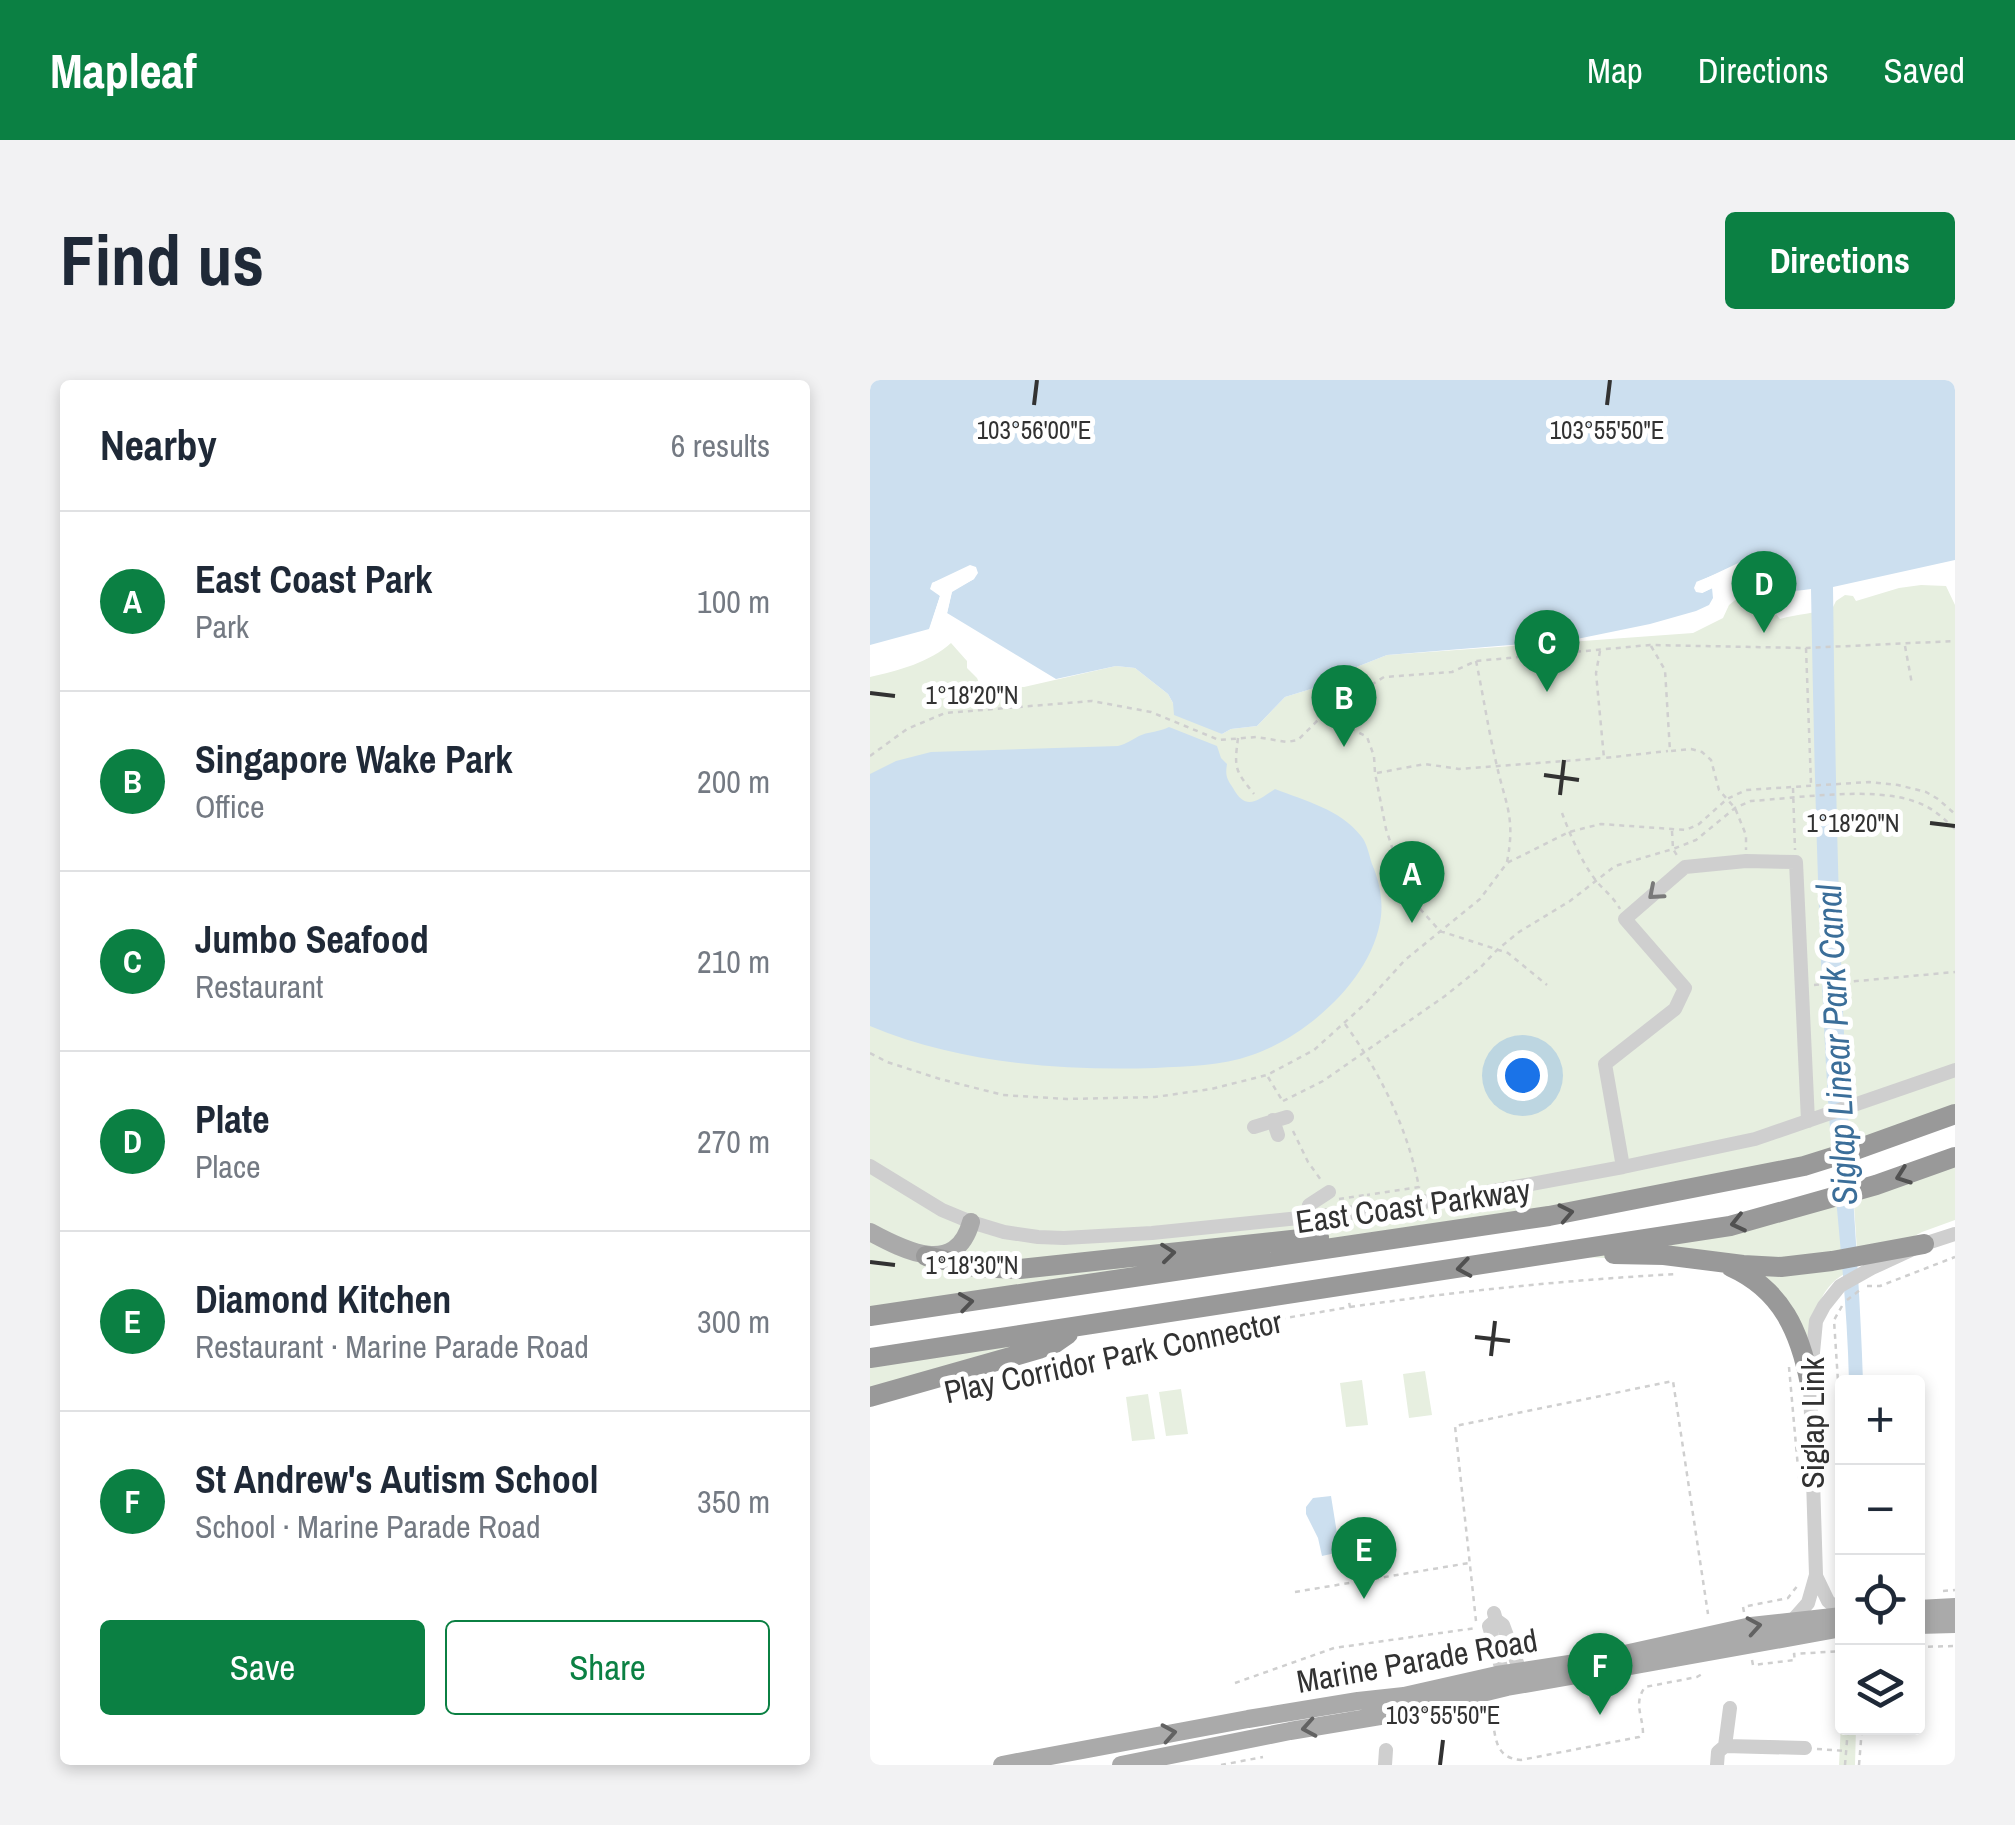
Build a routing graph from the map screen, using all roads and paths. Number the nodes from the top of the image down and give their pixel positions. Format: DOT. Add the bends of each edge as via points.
graph roads {
  1 [pos="1955,641"];
  2 [pos="1650,645"];
  3 [pos="1905,645"];
  4 [pos="1808,648"];
  5 [pos="1600,651"];
  6 [pos="1476,661"];
  7 [pos="1912,684"];
  8 [pos="1324,714"];
  9 [pos="1238,736"];
  10 [pos="1670,751"];
  11 [pos="870,756"];
  12 [pos="1604,758"];
  13 [pos="1496,765"];
  14 [pos="1375,773"];
  15 [pos="1812,785"];
  16 [pos="1793,786"];
  17 [pos="1254,794"];
  18 [pos="1794,798"];
  19 [pos="1727,799"];
  20 [pos="1734,808"];
  21 [pos="1562,812"];
  22 [pos="1955,815"];
  23 [pos="1946,821"];
  24 [pos="1955,829"];
  25 [pos="1672,830"];
  26 [pos="1569,832"];
  27 [pos="1673,850"];
  28 [pos="1746,861"];
  29 [pos="1796,862"];
  30 [pos="1506,864"];
  31 [pos="1686,867"];
  32 [pos="1596,881"];
  33 [pos="1625,920"];
  34 [pos="1440,931"];
  35 [pos="1497,950"];
  36 [pos="1955,972"];
  37 [pos="1547,985"];
  38 [pos="1820,985"];
  39 [pos="1344,1024"];
  40 [pos="1364,1050"];
  41 [pos="870,1054"];
  42 [pos="1955,1070"];
  43 [pos="1267,1075"];
  44 [pos="1282,1102"];
  45 [pos="1955,1114"];
  46 [pos="1280,1118"];
  47 [pos="1808,1120"];
  48 [pos="1254,1126"];
  49 [pos="1278,1135"];
  50 [pos="1955,1157"];
  51 [pos="870,1166"];
  52 [pos="1623,1167"];
  53 [pos="1477,1176"];
  54 [pos="1330,1192"];
  55 [pos="1488,1192"];
  56 [pos="1367,1195"];
  57 [pos="1368,1201"];
  58 [pos="1306,1219"];
  59 [pos="971,1222"];
  60 [pos="1470,1228"];
  61 [pos="870,1232"];
  62 [pos="1955,1234"];
  63 [pos="1924,1244"];
  64 [pos="1560,1253"];
  65 [pos="926,1256"];
  66 [pos="1955,1257"];
  67 [pos="1720,1262"];
  68 [pos="1869,1262"];
  69 [pos="1683,1273"];
  70 [pos="1842,1294"];
  71 [pos="1349,1300"];
  72 [pos="1350,1307"];
  73 [pos="870,1316"];
  74 [pos="1078,1328"];
  75 [pos="1787,1351"];
  76 [pos="870,1358"];
  77 [pos="1013,1374"];
  78 [pos="1838,1375"];
  79 [pos="1810,1384"];
  80 [pos="870,1396"];
  81 [pos="1800,1486"];
  82 [pos="1470,1563"];
  83 [pos="1808,1578"];
  84 [pos="1955,1590"];
  85 [pos="1943,1591"];
  86 [pos="1295,1592"];
  87 [pos="1743,1607"];
  88 [pos="1955,1607"];
  89 [pos="1835,1608"];
  90 [pos="1925,1609"];
  91 [pos="1708,1614"];
  92 [pos="1835,1615"];
  93 [pos="1495,1616"];
  94 [pos="1793,1620"];
  95 [pos="1955,1624"];
  96 [pos="1925,1626"];
  97 [pos="1835,1629"];
  98 [pos="1955,1646"];
  99 [pos="1925,1648"];
  100 [pos="1835,1651"];
  101 [pos="1753,1665"];
  102 [pos="1702,1674"];
  103 [pos="1514,1679"];
  104 [pos="1234,1683"];
  105 [pos="1730,1708"];
  106 [pos="1491,1712"];
  107 [pos="1847,1735"];
  108 [pos="1861,1735"];
  109 [pos="1726,1746"];
  110 [pos="1805,1748"];
  111 [pos="1846,1751"];
  112 [pos="1262,1757"];
  113 [pos="1062,1758"];
  114 [pos="1002,1765"];
  115 [pos="1122,1765"];
  116 [pos="1220,1765"];
  117 [pos="1717,1765"];
  118 [pos="1845,1765"];
  119 [pos="1859,1765"];
  1 -- 3 [label="path"];
  2 -- 4 [label="path"];
  2 -- 5 [label="path"];
  2 -- 10 [label="path" via="1664,670"];
  3 -- 4 [label="path"];
  3 -- 7 [label="path"];
  4 -- 15 [label="path"];
  5 -- 6 [label="path"];
  5 -- 12 [label="path"];
  6 -- 8 [label="path" via="1452,672 1384,678"];
  6 -- 13 [label="path"];
  8 -- 9 [label="path" via="1298,740"];
  8 -- 14 [label="path" via="1368,737"];
  9 -- 11 [label="path" via="1220,740 1151,712 1092,701 945,713 907,729"];
  9 -- 17 [label="path" via="1236,772"];
  10 -- 12 [label="path"];
  10 -- 19 [label="path" via="1702,752"];
  12 -- 13 [label="path"];
  13 -- 14 [label="path" via="1425,764"];
  13 -- 30 [label="path" via="1512,825"];
  14 -- 34 [label="path" via="1400,871"];
  15 -- 16 [label="path"];
  15 -- 22 [label="path" via="1913,788"];
  16 -- 18 [label="path"];
  16 -- 19 [label="path" via="1746,790"];
  18 -- 20 [label="path" via="1751,800"];
  18 -- 23 [label="path" via="1882,794 1926,806"];
  18 -- 29 [label="path"];
  19 -- 20 [label="path"];
  19 -- 25 [label="path" via="1693,828"];
  20 -- 27 [label="path"];
  20 -- 28 [label="path" via="1746,835"];
  21 -- 26 [label="path"];
  22 -- 23 [label="path"];
  23 -- 24 [label="path"];
  25 -- 26 [label="path" via="1600,824"];
  25 -- 27 [label="path"];
  26 -- 30 [label="path"];
  26 -- 32 [label="path"];
  27 -- 31 [label="path"];
  27 -- 32 [label="path" via="1615,866"];
  28 -- 29 [label="street"];
  28 -- 31 [label="street"];
  29 -- 47 [label="street"];
  30 -- 34 [label="path" via="1480,900"];
  31 -- 33 [label="street, one-way"];
  32 -- 33 [label="path"];
  32 -- 35 [label="path"];
  33 -- 52 [label="street" via="1685,988 1675,1009 1606,1064"];
  34 -- 35 [label="path"];
  34 -- 39 [label="path"];
  35 -- 37 [label="path"];
  35 -- 40 [label="path"];
  36 -- 38 [label="path"];
  39 -- 40 [label="path"];
  39 -- 43 [label="path" via="1314,1050"];
  40 -- 44 [label="path"];
  40 -- 56 [label="path" via="1406,1134 1420,1186"];
  41 -- 43 [label="path" via="1003,1095 1067,1099 1155,1097"];
  42 -- 47 [label="street"];
  43 -- 44 [label="path"];
  44 -- 46 [label="path"];
  60 -- 45 [label="highway, East Coast Parkway, one-way" via="1804,1166"];
  46 -- 48 [label="street"];
  46 -- 49 [label="street"];
  46 -- 54 [label="path"];
  47 -- 52 [label="street" via="1754,1139"];
  50 -- 64 [label="highway, East Coast Parkway, one-way" via="1730,1226"];
  51 -- 59 [label="street"];
  52 -- 55 [label="street"];
  53 -- 55 [label="street"];
  54 -- 56 [label="path" via="1335,1200"];
  54 -- 58 [label="street" via="1309,1205"];
  55 -- 58 [label="street"];
  56 -- 57 [label="path"];
  58 -- 59 [label="street" via="1064,1238"];
  59 -- 65 [label="main road" via="956,1249"];
  65 -- 60 [label="highway, one-way" via="1020,1269"];
  73 -- 60 [label="highway, East Coast Parkway, one-way"];
  61 -- 65 [label="main road"];
  62 -- 63 [label="street"];
  63 -- 68 [label="highway"];
  64 -- 67 [label="highway"];
  64 -- 74 [label="highway, East Coast Parkway, one-way"];
  66 -- 70 [label="path"];
  67 -- 68 [label="highway"];
  67 -- 79 [label="highway" via="1758,1283 1787,1313"];
  68 -- 70 [label="street"];
  69 -- 72 [label="path, Play Corridor Park Connector"];
  70 -- 78 [label="path" via="1834,1320"];
  70 -- 79 [label="street, Siglap Link" via="1816,1321"];
  71 -- 72 [label="path"];
  72 -- 77 [label="path, Play Corridor Park Connector"];
  74 -- 76 [label="highway, East Coast Parkway"];
  74 -- 80 [label="highway" via="1039,1349"];
  75 -- 81 [label="path"];
  79 -- 83 [label="street, Siglap Link"];
  82 -- 86 [label="path"];
  82 -- 91 [label="path" via="1456,1426 1673,1381"];
  82 -- 104 [label="path" via="1477,1628 1334,1648"];
  83 -- 87 [label="path" via="1788,1598"];
  83 -- 89 [label="street"];
  83 -- 94 [label="street, Siglap Link" via="1808,1603"];
  84 -- 85 [label="path"];
  88 -- 90 [label="main road"];
  92 -- 94 [label="main road, Marine Parade Road"];
  93 -- 103 [label="street"];
  103 -- 94 [label="main road, Marine Parade Road, one-way"];
  95 -- 96 [label="main road"];
  97 -- 103 [label="main road, Marine Parade Road" via="1656,1663"];
  98 -- 99 [label="path"];
  100 -- 101 [label="path"];
  102 -- 106 [label="path" via="1645,1687 1638,1701 1639,1737 1521,1760 1499,1750"];
  113 -- 103 [label="main road, Marine Parade Road, one-way" via="1358,1701"];
  103 -- 115 [label="main road, Marine Parade Road, one-way" via="1404,1712"];
  105 -- 109 [label="street"];
  107 -- 111 [label="path"];
  108 -- 119 [label="path"];
  109 -- 110 [label="street"];
  109 -- 117 [label="street"];
  110 -- 111 [label="path"];
  111 -- 118 [label="path"];
  112 -- 116 [label="path"];
  113 -- 114 [label="main road, Marine Parade Road"];
}
